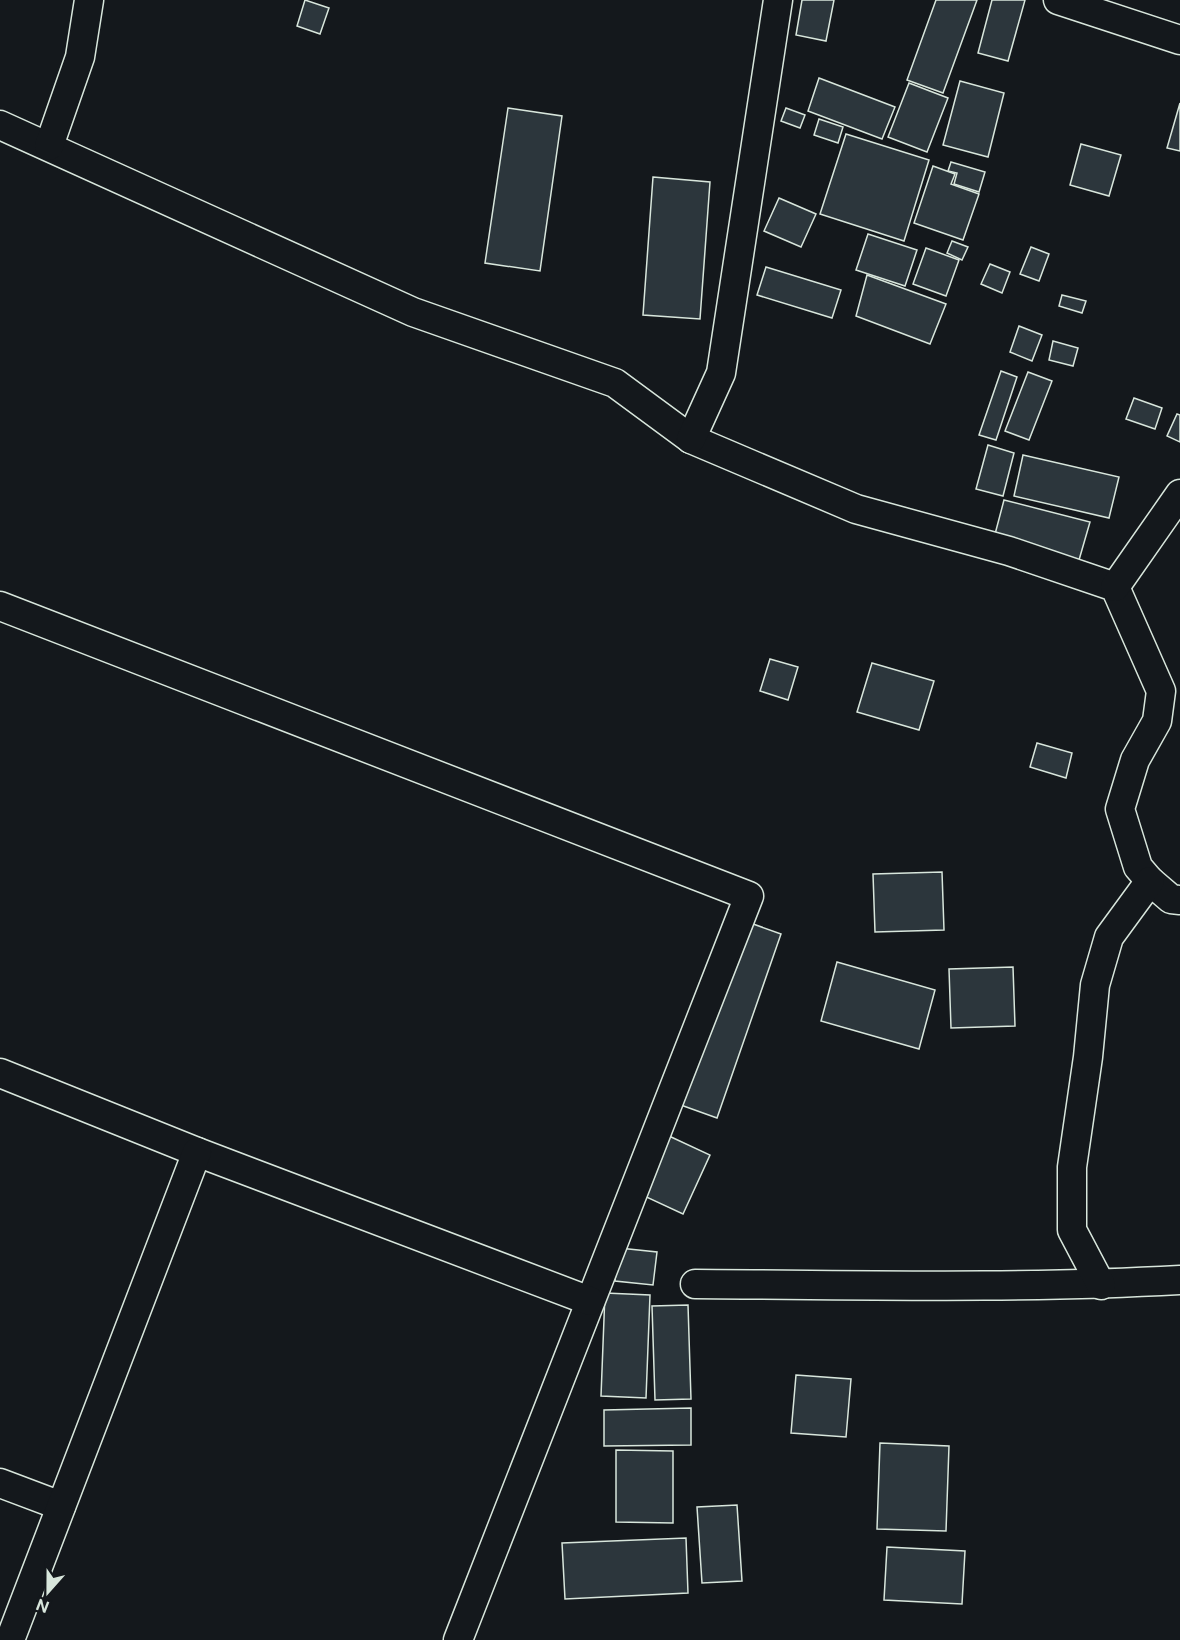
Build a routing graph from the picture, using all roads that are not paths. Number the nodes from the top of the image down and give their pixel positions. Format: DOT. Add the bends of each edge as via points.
graph roads {
  1 [pos="88,0"];
  2 [pos="778,0"];
  3 [pos="1058,0"];
  4 [pos="1180,40"];
  5 [pos="0,125"];
  6 [pos="49,146"];
  7 [pos="691,439"];
  8 [pos="1180,494"];
  9 [pos="1114,587"];
  10 [pos="0,606"];
  11 [pos="1150,881"];
  12 [pos="1180,900"];
  13 [pos="0,1073"];
  14 [pos="197,1152"];
  15 [pos="1180,1280"];
  16 [pos="695,1284"];
  17 [pos="1101,1285"];
  18 [pos="590,1301"];
  19 [pos="0,1483"];
  20 [pos="62,1506"];
  21 [pos="10,1640"];
  22 [pos="458,1640"];
  1 -- 6 [label="street" via="80,57"];
  2 -- 7 [label="street" via="721,374"];
  3 -- 4 [label="street"];
  5 -- 6 [label="street"];
  6 -- 7 [label="street" via="413,312 615,383"];
  7 -- 9 [label="street" via="856,509 1009,551"];
  8 -- 9 [label="street"];
  9 -- 11 [label="street" via="1161,691 1157,721 1135,760 1120,809 1138,867"];
  10 -- 18 [label="street" via="749,896"];
  11 -- 12 [label="street" via="1171,899"];
  11 -- 17 [label="street" via="1109,937 1095,985 1072,1167 1072,1230"];
  13 -- 14 [label="street"];
  14 -- 18 [label="street"];
  14 -- 20 [label="street"];
  15 -- 17 [label="street"];
  16 -- 17 [label="street"];
  18 -- 22 [label="street"];
  19 -- 20 [label="street"];
  20 -- 21 [label="street"];
}
